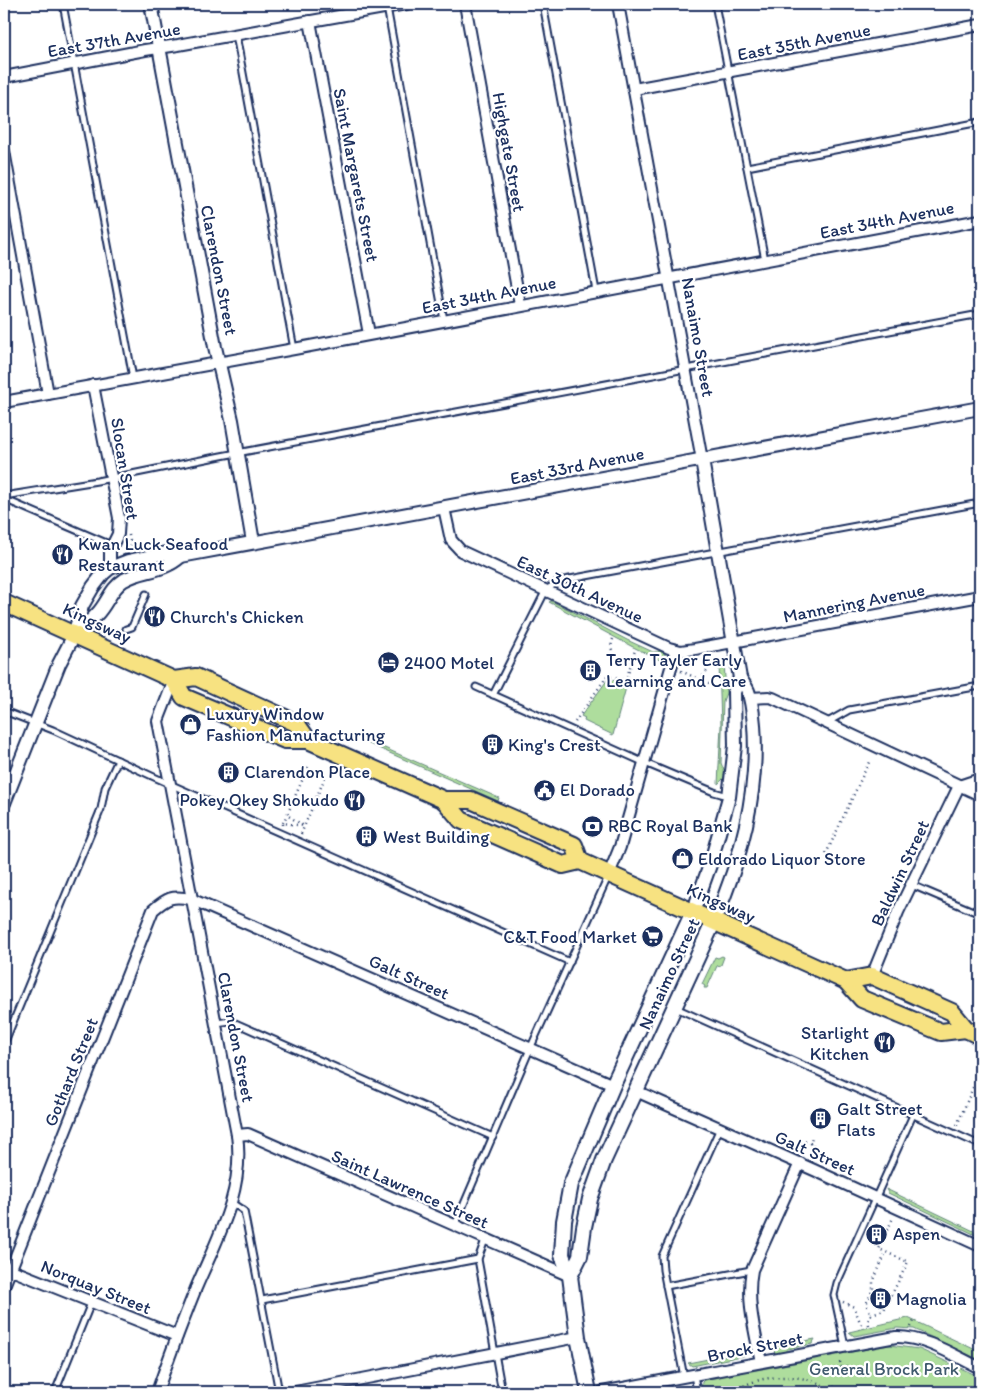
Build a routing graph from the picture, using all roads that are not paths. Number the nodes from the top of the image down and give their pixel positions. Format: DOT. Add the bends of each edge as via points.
graph roads {
  1 [pos="64,4"];
  2 [pos="150,4"];
  3 [pos="406,4"];
  4 [pos="465,4"];
  5 [pos="543,4"];
  6 [pos="618,4"];
  7 [pos="715,4"];
  8 [pos="387,8"];
  9 [pos="310,21"];
  10 [pos="980,26"];
  11 [pos="236,35"];
  12 [pos="159,48"];
  13 [pos="75,64"];
  14 [pos="729,72"];
  15 [pos="4,77"];
  16 [pos="634,90"];
  17 [pos="980,122"];
  18 [pos="4,151"];
  19 [pos="747,167"];
  20 [pos="980,220"];
  21 [pos="765,260"];
  22 [pos="669,278"];
  23 [pos="596,291"];
  24 [pos="520,305"];
  25 [pos="980,314"];
  26 [pos="444,320"];
  27 [pos="369,334"];
  28 [pos="294,349"];
  29 [pos="219,362"];
  30 [pos="685,369"];
  31 [pos="133,378"];
  32 [pos="94,385"];
  33 [pos="48,394"];
  34 [pos="4,402"];
  35 [pos="980,408"];
  36 [pos="237,453"];
  37 [pos="702,460"];
  38 [pos="111,478"];
  39 [pos="4,497"];
  40 [pos="980,503"];
  41 [pos="444,508"];
  42 [pos="252,542"];
  43 [pos="111,545"];
  44 [pos="718,551"];
  45 [pos="181,556"];
  46 [pos="110,568"];
  47 [pos="546,590"];
  48 [pos="146,594"];
  49 [pos="980,596"];
  50 [pos="4,603"];
  51 [pos="126,629"];
  52 [pos="74,635"];
  53 [pos="734,642"];
  54 [pos="676,650"];
  55 [pos="740,678"];
  56 [pos="174,680"];
  57 [pos="980,686"];
  58 [pos="476,687"];
  59 [pos="493,695"];
  60 [pos="750,698"];
  61 [pos="4,711"];
  62 [pos="36,723"];
  63 [pos="826,724"];
  64 [pos="308,740"];
  65 [pos="118,760"];
  66 [pos="645,764"];
  67 [pos="980,779"];
  68 [pos="169,784"];
  69 [pos="959,786"];
  70 [pos="980,795"];
  71 [pos="729,796"];
  72 [pos="444,800"];
  73 [pos="4,804"];
  74 [pos="580,861"];
  75 [pos="609,874"];
  76 [pos="911,884"];
  77 [pos="191,899"];
  78 [pos="693,912"];
  79 [pos="980,914"];
  80 [pos="714,921"];
  81 [pos="570,962"];
  82 [pos="872,976"];
  83 [pos="846,981"];
  84 [pos="673,1007"];
  85 [pos="215,1023"];
  86 [pos="973,1033"];
  87 [pos="4,1044"];
  88 [pos="530,1049"];
  89 [pos="613,1086"];
  90 [pos="636,1091"];
  91 [pos="913,1115"];
  92 [pos="721,1128"];
  93 [pos="237,1135"];
  94 [pos="492,1137"];
  95 [pos="980,1145"];
  96 [pos="800,1163"];
  97 [pos="876,1198"];
  98 [pos="232,1202"];
  99 [pos="455,1225"];
  100 [pos="485,1240"];
  101 [pos="980,1246"];
  102 [pos="478,1259"];
  103 [pos="7,1268"];
  104 [pos="752,1270"];
  105 [pos="570,1276"];
  106 [pos="4,1286"];
  107 [pos="666,1286"];
  108 [pos="262,1300"];
  109 [pos="91,1302"];
  110 [pos="177,1336"];
  111 [pos="578,1337"];
  112 [pos="845,1346"];
  113 [pos="495,1354"];
  114 [pos="761,1362"];
  115 [pos="980,1368"];
  116 [pos="689,1376"];
  117 [pos="55,1392"];
  118 [pos="157,1392"];
  119 [pos="279,1392"];
  120 [pos="294,1392"];
  121 [pos="502,1392"];
  122 [pos="589,1392"];
  123 [pos="602,1392"];
  124 [pos="697,1392"];
  1 -- 13 [label="lane"];
  2 -- 12 [label="street, Clarendon Street"];
  3 -- 8 [label="street, East 37th Avenue"];
  4 -- 24 [label="street, Highgate Street"];
  5 -- 23 [label="lane"];
  6 -- 16 [label="street, Nanaimo Street"];
  7 -- 14 [label="lane"];
  8 -- 9 [label="street, East 37th Avenue"];
  8 -- 26 [label="lane"];
  9 -- 11 [label="street, East 37th Avenue"];
  9 -- 27 [label="street, Saint Margarets Street"];
  10 -- 14 [label="street, East 35th Avenue"];
  11 -- 12 [label="street, East 37th Avenue"];
  11 -- 28 [label="lane"];
  12 -- 13 [label="street, East 37th Avenue"];
  12 -- 29 [label="street, Clarendon Street"];
  13 -- 15 [label="street, East 37th Avenue"];
  13 -- 31 [label="lane"];
  14 -- 16 [label="street, East 35th Avenue"];
  14 -- 19 [label="lane"];
  16 -- 22 [label="street, Nanaimo Street"];
  17 -- 19 [label="lane"];
  18 -- 33 [label="street"];
  19 -- 21 [label="lane"];
  20 -- 21 [label="street, East 34th Avenue"];
  21 -- 22 [label="street, East 34th Avenue"];
  22 -- 23 [label="street, East 34th Avenue"];
  22 -- 30 [label="street, Nanaimo Street"];
  23 -- 24 [label="street, East 34th Avenue"];
  24 -- 26 [label="street, East 34th Avenue"];
  25 -- 30 [label="lane"];
  26 -- 27 [label="street, East 34th Avenue"];
  27 -- 28 [label="street, East 34th Avenue"];
  28 -- 29 [label="street, East 34th Avenue"];
  29 -- 31 [label="street, East 34th Avenue"];
  29 -- 36 [label="street, Clarendon Street"];
  30 -- 36 [label="lane"];
  30 -- 37 [label="street, Nanaimo Street"];
  31 -- 32 [label="street, East 34th Avenue"];
  32 -- 33 [label="street, East 34th Avenue"];
  32 -- 38 [label="street, Slocan Street"];
  33 -- 34 [label="street, East 34th Avenue"];
  35 -- 37 [label="street, East 33rd Avenue"];
  36 -- 38 [label="lane"];
  36 -- 42 [label="street, Clarendon Street"];
  37 -- 41 [label="street, East 33rd Avenue"];
  37 -- 44 [label="street, Nanaimo Street"];
  38 -- 39 [label="lane"];
  38 -- 43 [label="street, Slocan Street" via="119,518 118,534"];
  39 -- 43 [label="lane"];
  40 -- 44 [label="lane"];
  41 -- 42 [label="street, East 33rd Avenue"];
  41 -- 47 [label="street, East 30th Avenue" via="449,535 456,547"];
  42 -- 45 [label="street, East 33rd Avenue"];
  43 -- 46 [label="street, Slocan Street"];
  44 -- 47 [label="lane" via="560,581"];
  44 -- 53 [label="street, Nanaimo Street"];
  45 -- 46 [label="street, East 33rd Avenue" via="166,553"];
  45 -- 52 [label="street, East 33rd Avenue" via="171,565 122,581 98,613"];
  46 -- 52 [label="street" via="93,586 82,606"];
  47 -- 54 [label="street, East 30th Avenue"];
  47 -- 59 [label="lane"];
  48 -- 51 [label="lane" via="132,627"];
  49 -- 53 [label="street, Mannering Avenue"];
  50 -- 52 [label="main road, Kingsway"];
  52 -- 56 [label="main road, Kingsway"];
  52 -- 62 [label="street"];
  53 -- 54 [label="street"];
  53 -- 55 [label="street, Nanaimo Street"];
  54 -- 66 [label="street"];
  55 -- 60 [label="street, Nanaimo Street"];
  55 -- 71 [label="street, Nanaimo Street" via="734,692 735,746"];
  56 -- 64 [label="main road, Kingsway" via="184,698 285,740"];
  56 -- 64 [label="main road, Kingsway" via="196,677 296,723"];
  56 -- 68 [label="street, Clarendon Street" via="158,721"];
  57 -- 63 [label="lane" via="849,710"];
  58 -- 59 [label="lane"];
  59 -- 66 [label="lane"];
  60 -- 63 [label="street" via="768,697"];
  60 -- 80 [label="street, Nanaimo Street" via="754,752 749,805 735,866"];
  61 -- 62 [label="lane"];
  62 -- 65 [label="lane"];
  62 -- 73 [label="street"];
  63 -- 69 [label="street"];
  64 -- 72 [label="main road, Kingsway"];
  65 -- 68 [label="lane"];
  65 -- 87 [label="lane"];
  66 -- 71 [label="lane"];
  66 -- 75 [label="street"];
  67 -- 69 [label="street"];
  68 -- 77 [label="street, Clarendon Street"];
  68 -- 81 [label="lane"];
  69 -- 70 [label="street"];
  69 -- 76 [label="street, Baldwin Street"];
  71 -- 78 [label="street, Nanaimo Street"];
  72 -- 74 [label="main road, Kingsway" via="470,824 563,865"];
  72 -- 74 [label="main road, Kingsway" via="471,800 574,845"];
  74 -- 75 [label="main road, Kingsway"];
  75 -- 78 [label="main road, Kingsway"];
  75 -- 81 [label="lane"];
  76 -- 79 [label="lane"];
  76 -- 82 [label="street, Baldwin Street"];
  77 -- 85 [label="street, Clarendon Street"];
  77 -- 88 [label="street, Galt Street"];
  77 -- 103 [label="street, Gothard Street" via="176,896 153,910"];
  78 -- 80 [label="main road, Kingsway"];
  78 -- 89 [label="main road, Nanaimo Street"];
  80 -- 83 [label="main road, Kingsway"];
  80 -- 84 [label="main road, Nanaimo Street"];
  81 -- 88 [label="lane"];
  82 -- 83 [label="main road"];
  82 -- 86 [label="main road, Kingsway" via="952,1012"];
  83 -- 86 [label="main road, Kingsway" via="862,998 942,1032"];
  84 -- 90 [label="main road, Nanaimo Street"];
  84 -- 91 [label="lane"];
  85 -- 93 [label="street, Clarendon Street"];
  85 -- 94 [label="lane" via="231,1021"];
  88 -- 89 [label="street, Galt Street"];
  88 -- 94 [label="lane"];
  89 -- 105 [label="main road, Nanaimo Street" via="572,1184 564,1221 562,1255"];
  90 -- 92 [label="street, Galt Street"];
  90 -- 105 [label="main road, Nanaimo Street" via="590,1199 580,1256"];
  91 -- 95 [label="lane"];
  91 -- 97 [label="lane"];
  92 -- 96 [label="street, Galt Street"];
  92 -- 107 [label="lane" via="665,1246 662,1256"];
  93 -- 98 [label="street, Clarendon Street" via="239,1166"];
  93 -- 99 [label="street, Saint Lawrence Street" via="248,1134"];
  94 -- 99 [label="lane"];
  96 -- 97 [label="street, Galt Street"];
  96 -- 104 [label="street"];
  97 -- 101 [label="street, Galt Street"];
  97 -- 112 [label="lane" via="834,1295"];
  98 -- 108 [label="lane" via="244,1211"];
  98 -- 110 [label="street, Clarendon Street"];
  99 -- 100 [label="street, Saint Lawrence Street"];
  100 -- 102 [label="lane"];
  100 -- 105 [label="street, Saint Lawrence Street"];
  102 -- 108 [label="lane"];
  102 -- 113 [label="lane"];
  103 -- 106 [label="street, Gothard Street"];
  103 -- 109 [label="street, Norquay Street"];
  104 -- 107 [label="lane"];
  104 -- 114 [label="street" via="748,1286"];
  105 -- 111 [label="main road, Nanaimo Street"];
  107 -- 116 [label="lane"];
  108 -- 119 [label="lane"];
  109 -- 110 [label="street, Norquay Street"];
  109 -- 117 [label="lane"];
  110 -- 118 [label="street, Clarendon Street"];
  111 -- 113 [label="street"];
  111 -- 122 [label="main road, Nanaimo Street"];
  112 -- 114 [label="street, Brock Street"];
  112 -- 115 [label="street, Brock Street" via="907,1336"];
  113 -- 120 [label="street"];
  113 -- 121 [label="lane"];
  114 -- 116 [label="street, Brock Street"];
  116 -- 123 [label="street, Brock Street"];
  116 -- 124 [label="lane"];
}
